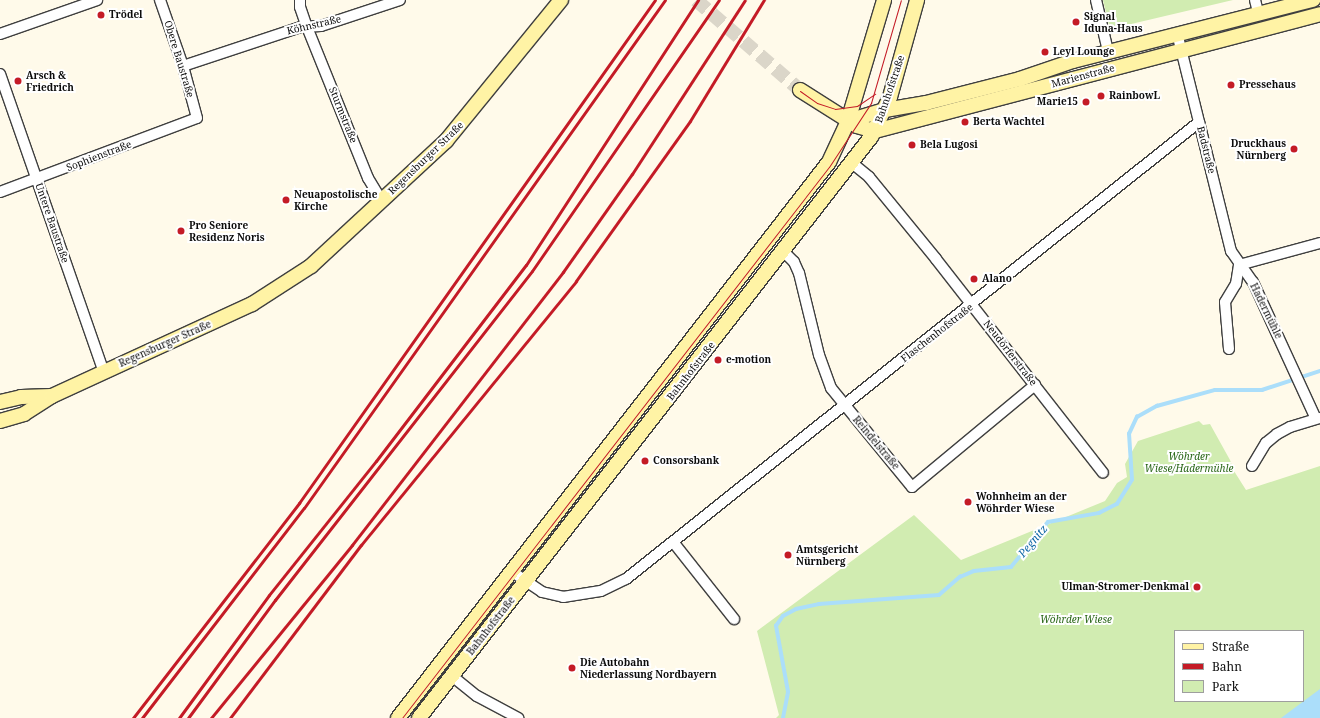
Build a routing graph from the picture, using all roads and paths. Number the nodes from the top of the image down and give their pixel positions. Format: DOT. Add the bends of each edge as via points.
graph roads {
  1 [pos="97,0"];
  2 [pos="160,0"];
  3 [pos="300,0"];
  4 [pos="400,0"];
  5 [pos="561,0"];
  6 [pos="884,0"];
  7 [pos="917,0"];
  8 [pos="1096,0"];
  9 [pos="1313,0"];
  10 [pos="1256,6"];
  11 [pos="1320,14"];
  12 [pos="307,27"];
  13 [pos="1177,33"];
  14 [pos="0,34"];
  15 [pos="1182,50"];
  16 [pos="1108,51"];
  17 [pos="183,66"];
  18 [pos="0,74"];
  19 [pos="800,90"];
  20 [pos="885,110"];
  21 [pos="197,118"];
  22 [pos="848,121"];
  23 [pos="1199,122"];
  24 [pos="875,131"];
  25 [pos="852,163"];
  26 [pos="37,180"];
  27 [pos="0,192"];
  28 [pos="382,201"];
  29 [pos="1320,243"];
  30 [pos="784,252"];
  31 [pos="1239,266"];
  32 [pos="972,304"];
  33 [pos="1229,348"];
  34 [pos="104,372"];
  35 [pos="1035,385"];
  36 [pos="52,396"];
  37 [pos="0,402"];
  38 [pos="845,405"];
  39 [pos="1318,417"];
  40 [pos="4,422"];
  41 [pos="1252,466"];
  42 [pos="1102,473"];
  43 [pos="674,543"];
  44 [pos="511,571"];
  45 [pos="526,582"];
  46 [pos="734,618"];
  47 [pos="452,676"];
  48 [pos="398,718"];
  49 [pos="419,718"];
  50 [pos="518,718"];
  1 -- 14 [label="street"];
  2 -- 17 [label="street, Obere Baustraße"];
  3 -- 12 [label="street, Sturmstraße"];
  4 -- 12 [label="street, Köhnstraße" via="321,26"];
  5 -- 28 [label="main road, Regensburger Straße" via="460,126"];
  6 -- 22 [label="main road, Bahnhofstraße"];
  7 -- 20 [label="main road, Bahnhofstraße"];
  8 -- 16 [label="street"];
  9 -- 10 [label="main road, Marienstraße"];
  10 -- 13 [label="main road, Marienstraße"];
  11 -- 15 [label="main road, Marienstraße"];
  12 -- 17 [label="street, Köhnstraße"];
  12 -- 28 [label="street, Sturmstraße" via="368,178"];
  13 -- 15 [label="street, Badstraße"];
  13 -- 16 [label="main road, Marienstraße"];
  15 -- 23 [label="street, Badstraße"];
  15 -- 24 [label="main road, Marienstraße"];
  16 -- 20 [label="main road, Marienstraße" via="1020,79 926,103"];
  17 -- 21 [label="street, Obere Baustraße"];
  18 -- 26 [label="street, Untere Baustraße"];
  19 -- 22 [label="main road"];
  20 -- 22 [label="main road, Marienstraße"];
  20 -- 24 [label="main road, Bahnhofstraße"];
  21 -- 26 [label="street, Sophienstraße"];
  22 -- 24 [label="main road" via="865,130"];
  22 -- 44 [label="main road, Bahnhofstraße" via="837,148 818,176"];
  23 -- 31 [label="street, Badstraße" via="1231,251"];
  23 -- 32 [label="street, Flaschenhofstraße"];
  24 -- 25 [label="main road, Bahnhofstraße"];
  25 -- 30 [label="main road, Bahnhofstraße"];
  25 -- 32 [label="street, Neudörferstraße" via="869,177"];
  26 -- 27 [label="street, Sophienstraße"];
  26 -- 34 [label="street, Untere Baustraße"];
  28 -- 34 [label="main road, Regensburger Straße" via="318,260 266,296"];
  29 -- 31 [label="street"];
  30 -- 38 [label="street, Reindelstraße" via="794,262 799,275 826,379"];
  30 -- 45 [label="main road, Bahnhofstraße"];
  31 -- 33 [label="street, Hadermühle" via="1236,284 1225,302"];
  31 -- 39 [label="street, Hadermühle" via="1253,282"];
  32 -- 35 [label="street, Neudörferstraße"];
  32 -- 38 [label="street, Flaschenhofstraße"];
  34 -- 36 [label="main road, Regensburger Straße"];
  35 -- 38 [label="street, Reindelstraße" via="912,487"];
  35 -- 42 [label="street, Neudörferstraße"];
  36 -- 37 [label="main road, Regensburger Straße" via="21,397"];
  36 -- 40 [label="main road, Regensburger Straße" via="24,414"];
  38 -- 43 [label="street, Flaschenhofstraße"];
  39 -- 41 [label="street, Hadermühle" via="1277,434 1266,443"];
  43 -- 45 [label="street, Flaschenhofstraße" via="626,579 601,591 563,597 548,594"];
  43 -- 46 [label="street"];
  44 -- 45 [label="street, Flaschenhofstraße"];
  44 -- 48 [label="main road, Bahnhofstraße"];
  45 -- 47 [label="main road, Bahnhofstraße"];
  47 -- 49 [label="main road, Bahnhofstraße"];
  47 -- 50 [label="street" via="477,696"];
}
